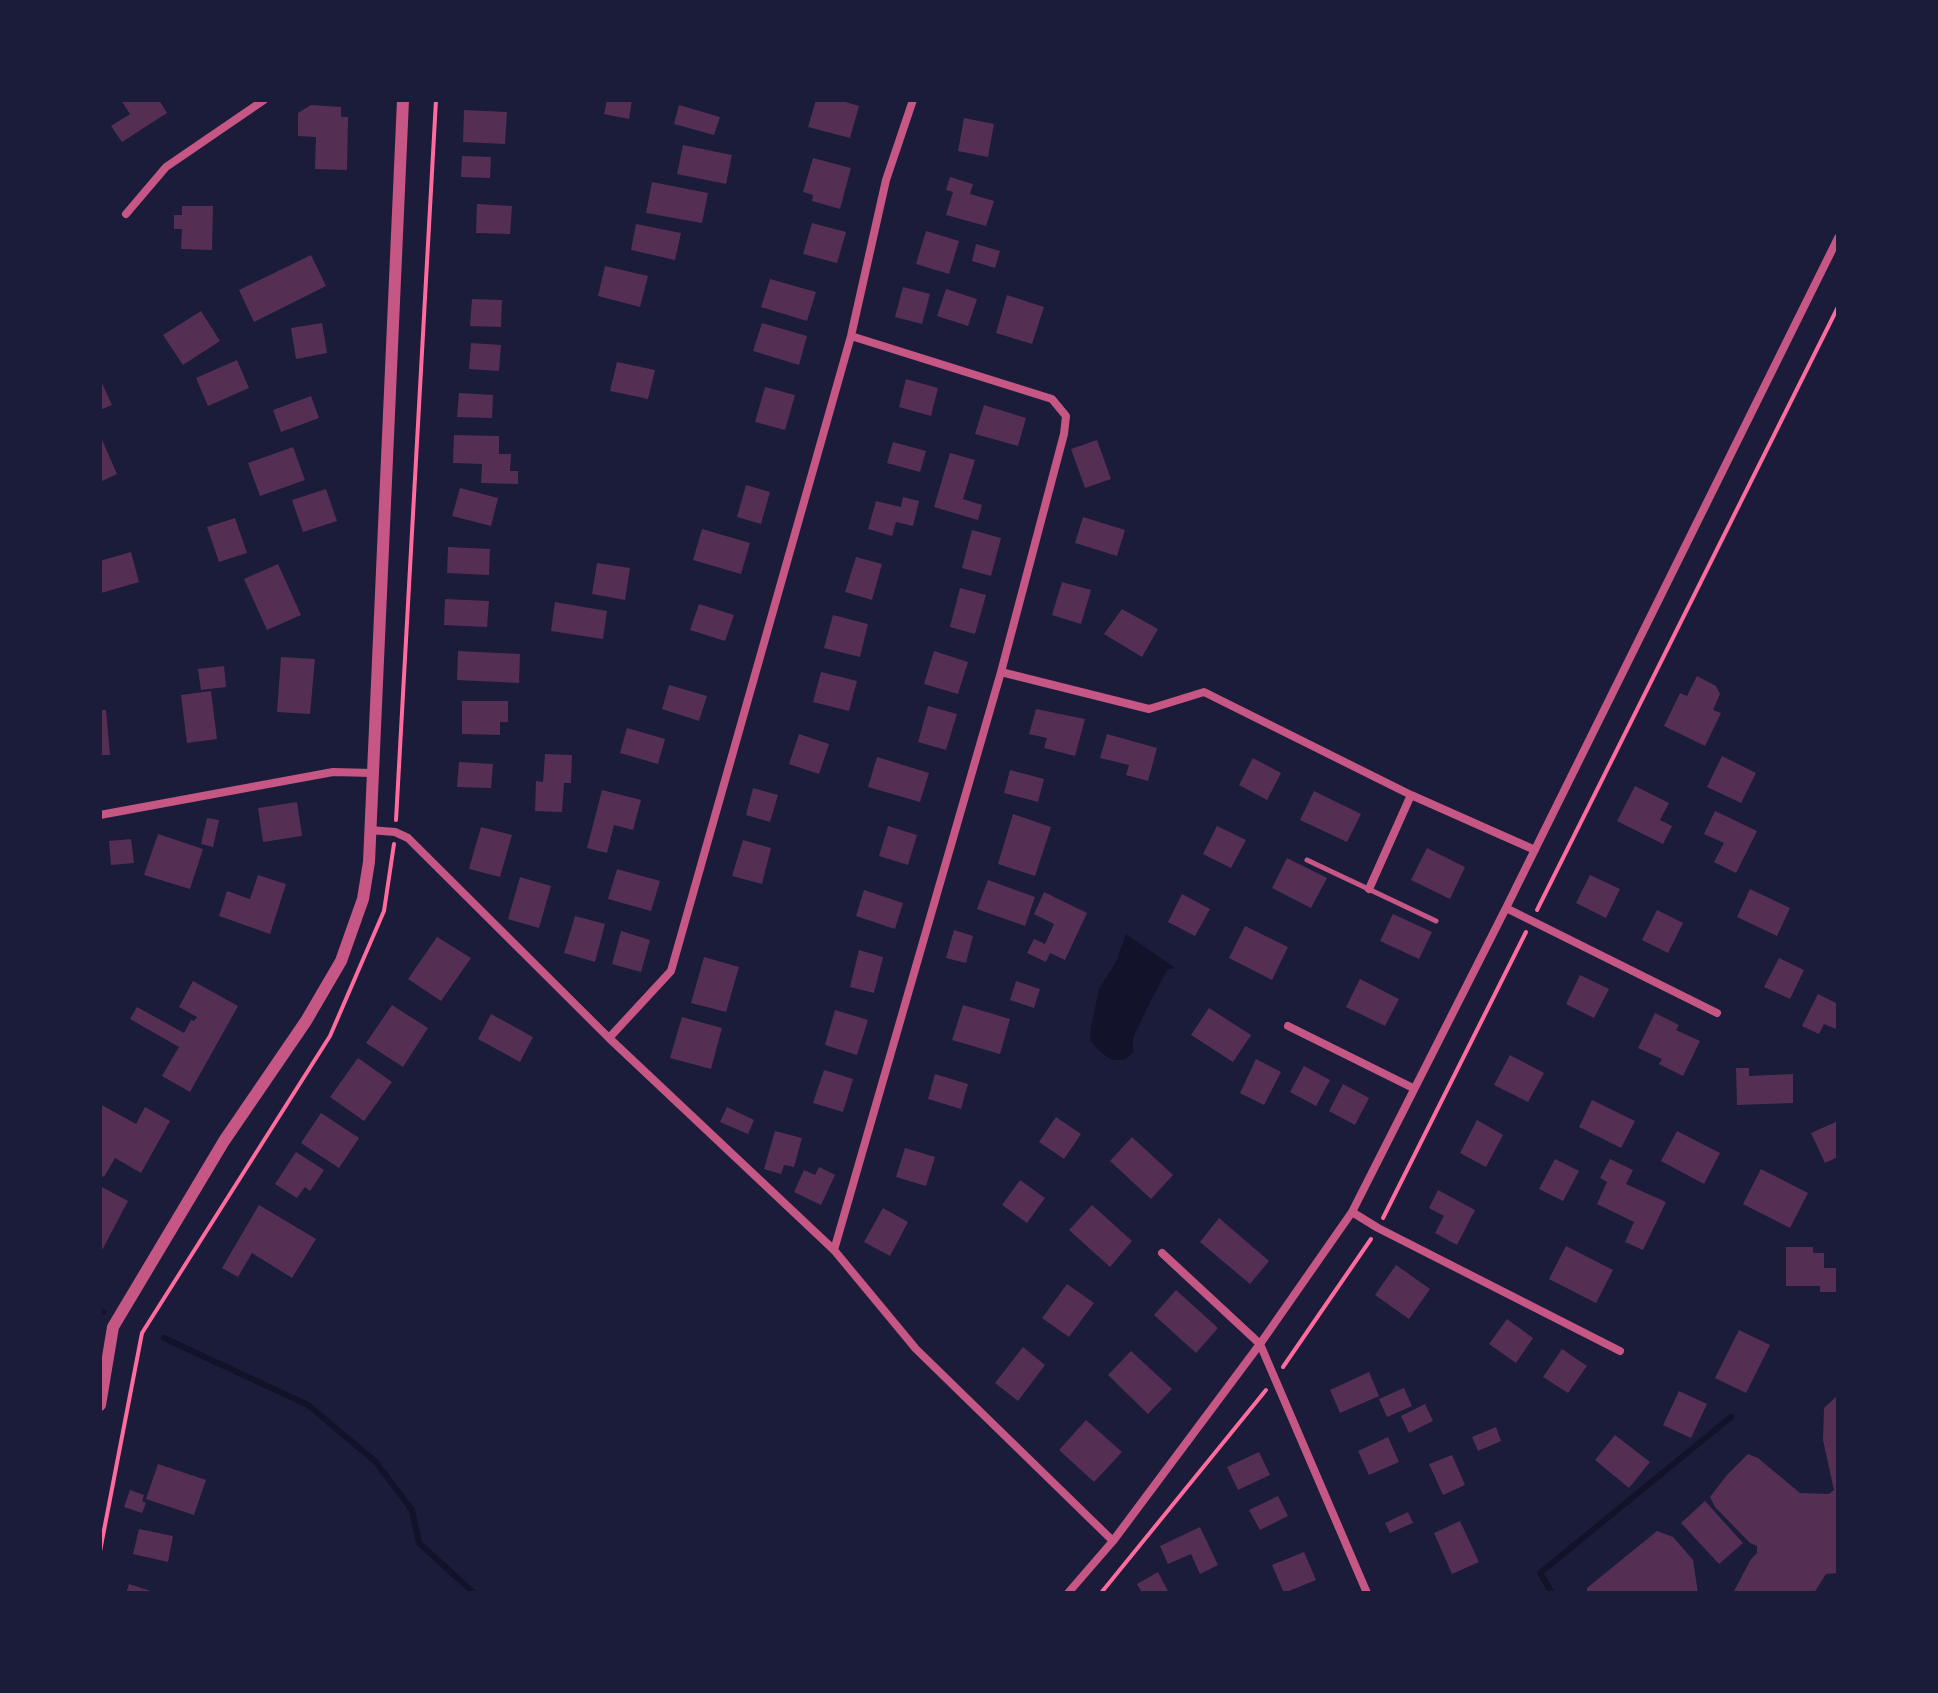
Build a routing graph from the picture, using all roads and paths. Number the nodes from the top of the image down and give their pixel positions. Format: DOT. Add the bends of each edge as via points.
graph roads {
  1 [pos="264,100"];
  2 [pos="403,100"];
  3 [pos="436,100"];
  4 [pos="913,100"];
  5 [pos="126,214"];
  6 [pos="1838,238"];
  7 [pos="1838,307"];
  8 [pos="851,336"];
  9 [pos="1001,672"];
  10 [pos="372,773"];
  11 [pos="1411,795"];
  12 [pos="100,815"];
  13 [pos="369,830"];
  14 [pos="395,832"];
  15 [pos="1535,850"];
  16 [pos="1307,860"];
  17 [pos="1369,889"];
  18 [pos="1506,908"];
  19 [pos="1532,920"];
  20 [pos="1436,921"];
  21 [pos="1717,1013"];
  22 [pos="1288,1026"];
  23 [pos="609,1038"];
  24 [pos="1413,1088"];
  25 [pos="1352,1212"];
  26 [pos="1378,1228"];
  27 [pos="834,1250"];
  28 [pos="1162,1253"];
  29 [pos="1260,1344"];
  30 [pos="1620,1351"];
  31 [pos="1275,1379"];
  32 [pos="100,1405"];
  33 [pos="1113,1541"];
  34 [pos="100,1551"];
  35 [pos="1068,1593"];
  36 [pos="1101,1593"];
  37 [pos="1367,1593"];
  1 -- 5 [label="street" via="166,167"];
  2 -- 10 [label="street"];
  3 -- 14 [label="path"];
  4 -- 8 [label="street" via="886,180"];
  6 -- 15 [label="street"];
  7 -- 19 [label="path"];
  8 -- 9 [label="street" via="1052,399 1066,416"];
  8 -- 23 [label="street" via="671,971"];
  9 -- 11 [label="street" via="1149,709 1204,692"];
  9 -- 27 [label="street"];
  10 -- 12 [label="street" via="333,772"];
  10 -- 13 [label="street"];
  11 -- 15 [label="street"];
  11 -- 17 [label="street"];
  13 -- 14 [label="street"];
  13 -- 32 [label="street" via="363,899 341,961 224,1141 113,1327"];
  14 -- 23 [label="street" via="408,838"];
  14 -- 34 [label="path" via="384,911 330,1036 142,1333"];
  15 -- 18 [label="street"];
  16 -- 17 [label="lane"];
  17 -- 20 [label="lane"];
  18 -- 19 [label="street"];
  18 -- 24 [label="street"];
  19 -- 21 [label="street"];
  19 -- 26 [label="path"];
  22 -- 24 [label="street"];
  23 -- 27 [label="street"];
  24 -- 25 [label="street"];
  25 -- 26 [label="street"];
  25 -- 29 [label="street"];
  26 -- 30 [label="street"];
  26 -- 31 [label="path"];
  27 -- 33 [label="street" via="924,1356"];
  28 -- 29 [label="street"];
  29 -- 31 [label="street"];
  29 -- 33 [label="street"];
  31 -- 36 [label="path"];
  31 -- 37 [label="street"];
  33 -- 35 [label="street"];
}
